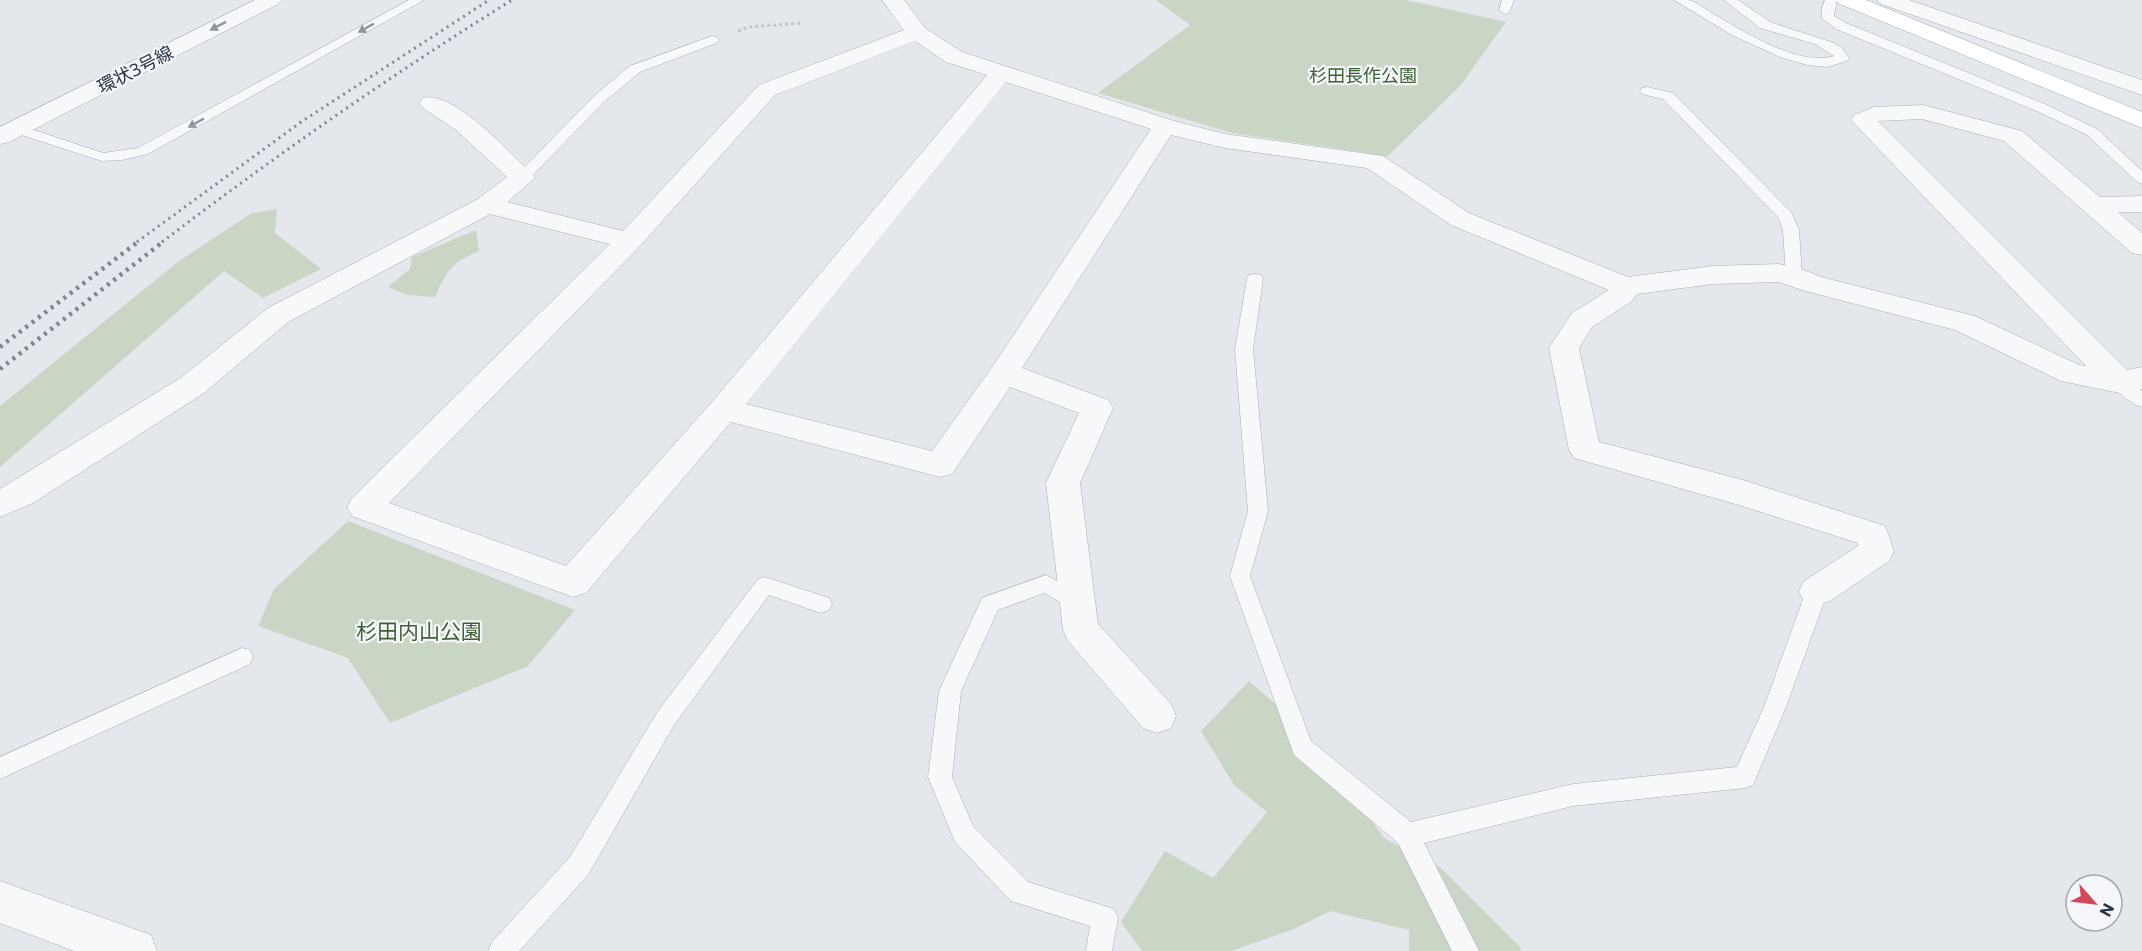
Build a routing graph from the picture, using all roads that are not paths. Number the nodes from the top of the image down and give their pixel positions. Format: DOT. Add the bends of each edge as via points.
graph roads {
  1 [pos="229,0"];
  2 [pos="271,0"];
  3 [pos="418,0"];
  4 [pos="893,0"];
  5 [pos="1680,0"];
  6 [pos="1730,0"];
  7 [pos="1831,0"];
  8 [pos="1847,0"];
  9 [pos="1888,0"];
  10 [pos="917,33"];
  11 [pos="712,40"];
  12 [pos="1001,73"];
  13 [pos="2142,88"];
  14 [pos="1647,91"];
  15 [pos="431,103"];
  16 [pos="0,113"];
  17 [pos="2142,122"];
  18 [pos="1165,126"];
  19 [pos="8,133"];
  20 [pos="522,178"];
  21 [pos="2142,179"];
  22 [pos="487,204"];
  23 [pos="2142,204"];
  24 [pos="2093,205"];
  25 [pos="628,241"];
  26 [pos="2142,247"];
  27 [pos="1794,276"];
  28 [pos="1255,279"];
  29 [pos="1625,286"];
  30 [pos="1004,373"];
  31 [pos="2135,387"];
  32 [pos="724,409"];
  33 [pos="0,504"];
  34 [pos="1817,591"];
  35 [pos="1076,602"];
  36 [pos="821,604"];
  37 [pos="242,657"];
  38 [pos="1157,716"];
  39 [pos="0,768"];
  40 [pos="1407,834"];
  41 [pos="0,902"];
  42 [pos="135,951"];
  43 [pos="501,951"];
  44 [pos="1099,951"];
  45 [pos="1466,951"];
  1 -- 16 [label="street, 環状3号線"];
  2 -- 19 [label="street, 環状3号線, one-way"];
  3 -- 19 [label="lane, one-way" via="143,151 102,157"];
  4 -- 10 [label="street"];
  5 -- 6 [label="lane" via="1748,39 1794,59 1819,63 1842,58 1830,46 1766,26"];
  7 -- 21 [label="lane" via="1828,18 1841,26 2092,132"];
  8 -- 17 [label="main road"];
  9 -- 13 [label="street"];
  10 -- 12 [label="street" via="954,57"];
  10 -- 25 [label="street" via="767,90"];
  11 -- 20 [label="lane" via="635,69 599,99"];
  12 -- 18 [label="street"];
  12 -- 32 [label="street"];
  14 -- 27 [label="lane" via="1668,96 1785,215 1791,230"];
  15 -- 20 [label="street" via="465,125"];
  18 -- 29 [label="street" via="1225,141 1374,161 1460,219"];
  18 -- 30 [label="street"];
  20 -- 22 [label="street"];
  22 -- 25 [label="street"];
  22 -- 33 [label="street" via="278,315 193,385"];
  23 -- 24 [label="street"];
  24 -- 26 [label="street"];
  24 -- 31 [label="street" via="2013,136 1923,112 1874,114 1863,120"];
  25 -- 32 [label="street" via="364,507 573,583"];
  27 -- 29 [label="street" via="1713,275"];
  27 -- 31 [label="street" via="1965,323 2072,374"];
  28 -- 40 [label="lane" via="1244,349 1258,511 1240,576 1302,748"];
  29 -- 34 [label="street" via="1622,295 1582,320 1564,348 1585,450 1743,493 1873,535 1876,551"];
  30 -- 32 [label="street" via="940,465"];
  30 -- 35 [label="street" via="1097,408 1063,483"];
  34 -- 40 [label="lane" via="1745,777 1573,795"];
  35 -- 38 [label="street" via="1081,630"];
  35 -- 44 [label="lane" via="1046,583 990,604 950,691 940,777 964,834 1020,892 1104,918"];
  36 -- 43 [label="lane" via="765,585 666,718 579,866"];
  37 -- 39 [label="lane"];
  40 -- 45 [label="lane"];
  41 -- 42 [label="street"];
}
